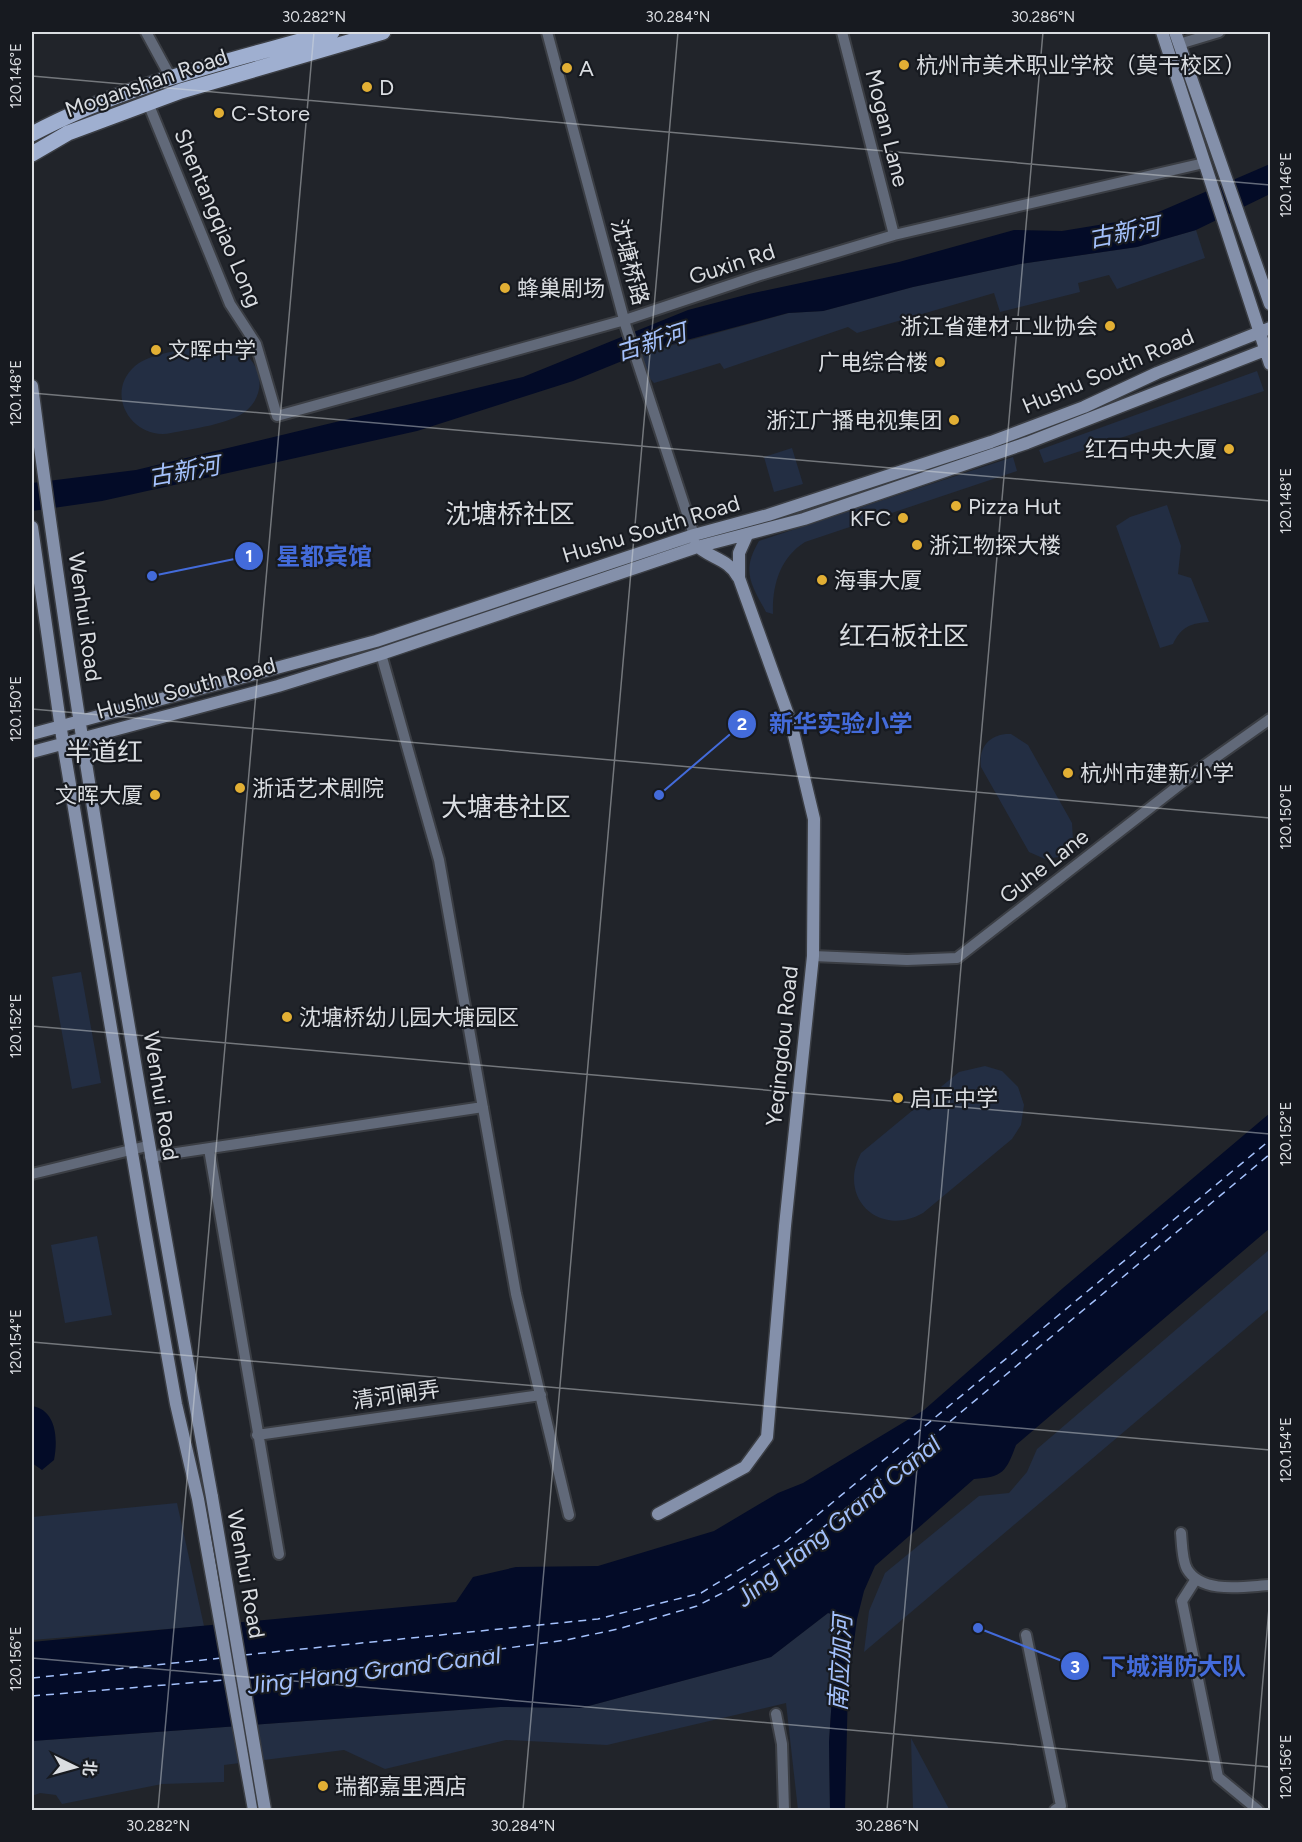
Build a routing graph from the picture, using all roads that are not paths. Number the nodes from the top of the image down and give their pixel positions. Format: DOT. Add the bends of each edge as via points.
graph roads {
  1 [pos="146,32"];
  2 [pos="332,32"];
  3 [pos="383,32"];
  4 [pos="548,32"];
  5 [pos="842,32"];
  6 [pos="1161,32"];
  7 [pos="1175,32"];
  8 [pos="1219,32"];
  9 [pos="1179,44"];
  10 [pos="171,78"];
  11 [pos="148,103"];
  12 [pos="32,134"];
  13 [pos="32,154"];
  14 [pos="1204,163"];
  15 [pos="894,235"];
  16 [pos="1270,304"];
  17 [pos="626,323"];
  18 [pos="1264,330"];
  19 [pos="1268,349"];
  20 [pos="1270,364"];
  21 [pos="32,386"];
  22 [pos="277,416"];
  23 [pos="32,527"];
  24 [pos="747,535"];
  25 [pos="695,541"];
  26 [pos="739,578"];
  27 [pos="381,654"];
  28 [pos="1270,719"];
  29 [pos="78,720"];
  30 [pos="60,725"];
  31 [pos="32,734"];
  32 [pos="82,738"];
  33 [pos="63,743"];
  34 [pos="32,752"];
  35 [pos="813,956"];
  36 [pos="483,1107"];
  37 [pos="209,1149"];
  38 [pos="132,1150"];
  39 [pos="149,1152"];
  40 [pos="32,1174"];
  41 [pos="541,1395"];
  42 [pos="257,1435"];
  43 [pos="658,1514"];
  44 [pos="569,1515"];
  45 [pos="1181,1533"];
  46 [pos="279,1554"];
  47 [pos="1196,1579"];
  48 [pos="1270,1585"];
  49 [pos="1026,1635"];
  50 [pos="776,1714"];
  51 [pos="254,1810"];
  52 [pos="265,1810"];
  53 [pos="784,1810"];
  54 [pos="1056,1810"];
  55 [pos="1258,1810"];
  1 -- 10 [label="street"];
  2 -- 10 [label="main road, Moganshan Road"];
  3 -- 11 [label="main road, Moganshan Road"];
  4 -- 17 [label="street, 沈塘桥路"];
  5 -- 15 [label="street, Mogan Lane"];
  6 -- 14 [label="main road"];
  7 -- 9 [label="main road"];
  8 -- 9 [label="street"];
  9 -- 16 [label="main road"];
  10 -- 12 [label="main road, Moganshan Road" via="81,110"];
  11 -- 13 [label="main road, Moganshan Road" via="68,133"];
  11 -- 22 [label="street, Shentangqiao Long" via="230,304 256,344"];
  14 -- 15 [label="street, Guxin Rd"];
  14 -- 18 [label="main road"];
  15 -- 17 [label="street, Guxin Rd" via="757,276"];
  17 -- 22 [label="street, Guxin Rd"];
  17 -- 25 [label="street, 沈塘桥路"];
  18 -- 19 [label="main road"];
  18 -- 25 [label="main road, Hushu South Road" via="991,442"];
  19 -- 20 [label="main road"];
  19 -- 24 [label="main road, Hushu South Road" via="1027,443"];
  21 -- 29 [label="main road, Wenhui Road"];
  23 -- 30 [label="main road, Wenhui Road"];
  24 -- 25 [label="main road, Hushu South Road"];
  24 -- 26 [label="main road, Yeqingdou Road" via="740,553"];
  25 -- 26 [label="main road" via="734,568"];
  25 -- 27 [label="main road, Hushu South Road"];
  25 -- 29 [label="main road, Hushu South Road" via="376,641"];
  26 -- 35 [label="main road, Yeqingdou Road" via="791,723 814,819"];
  27 -- 32 [label="main road, Hushu South Road" via="279,686"];
  27 -- 36 [label="street" via="439,860"];
  28 -- 35 [label="street, Guhe Lane" via="957,957 907,960"];
  29 -- 30 [label="main road, Hushu South Road"];
  29 -- 32 [label="main road, Wenhui Road"];
  30 -- 31 [label="main road, Hushu South Road"];
  30 -- 33 [label="main road, Wenhui Road"];
  32 -- 33 [label="main road, Hushu South Road"];
  32 -- 39 [label="main road, Wenhui Road"];
  33 -- 34 [label="main road, Hushu South Road"];
  33 -- 38 [label="main road, Wenhui Road"];
  35 -- 43 [label="main road, Yeqingdou Road" via="768,1437 745,1467"];
  36 -- 37 [label="street"];
  36 -- 41 [label="street" via="516,1294"];
  37 -- 39 [label="street"];
  37 -- 42 [label="street"];
  38 -- 39 [label="street"];
  38 -- 40 [label="street"];
  38 -- 51 [label="main road, Wenhui Road"];
  39 -- 52 [label="main road, Wenhui Road, bridge"];
  41 -- 42 [label="street, 清河闸弄"];
  41 -- 44 [label="street"];
  42 -- 46 [label="street"];
  45 -- 47 [label="street" via="1186,1568"];
  47 -- 48 [label="street" via="1224,1586"];
  47 -- 55 [label="street" via="1182,1601 1218,1777"];
  49 -- 54 [label="street" via="1061,1806"];
  50 -- 53 [label="street" via="782,1744"];
}
